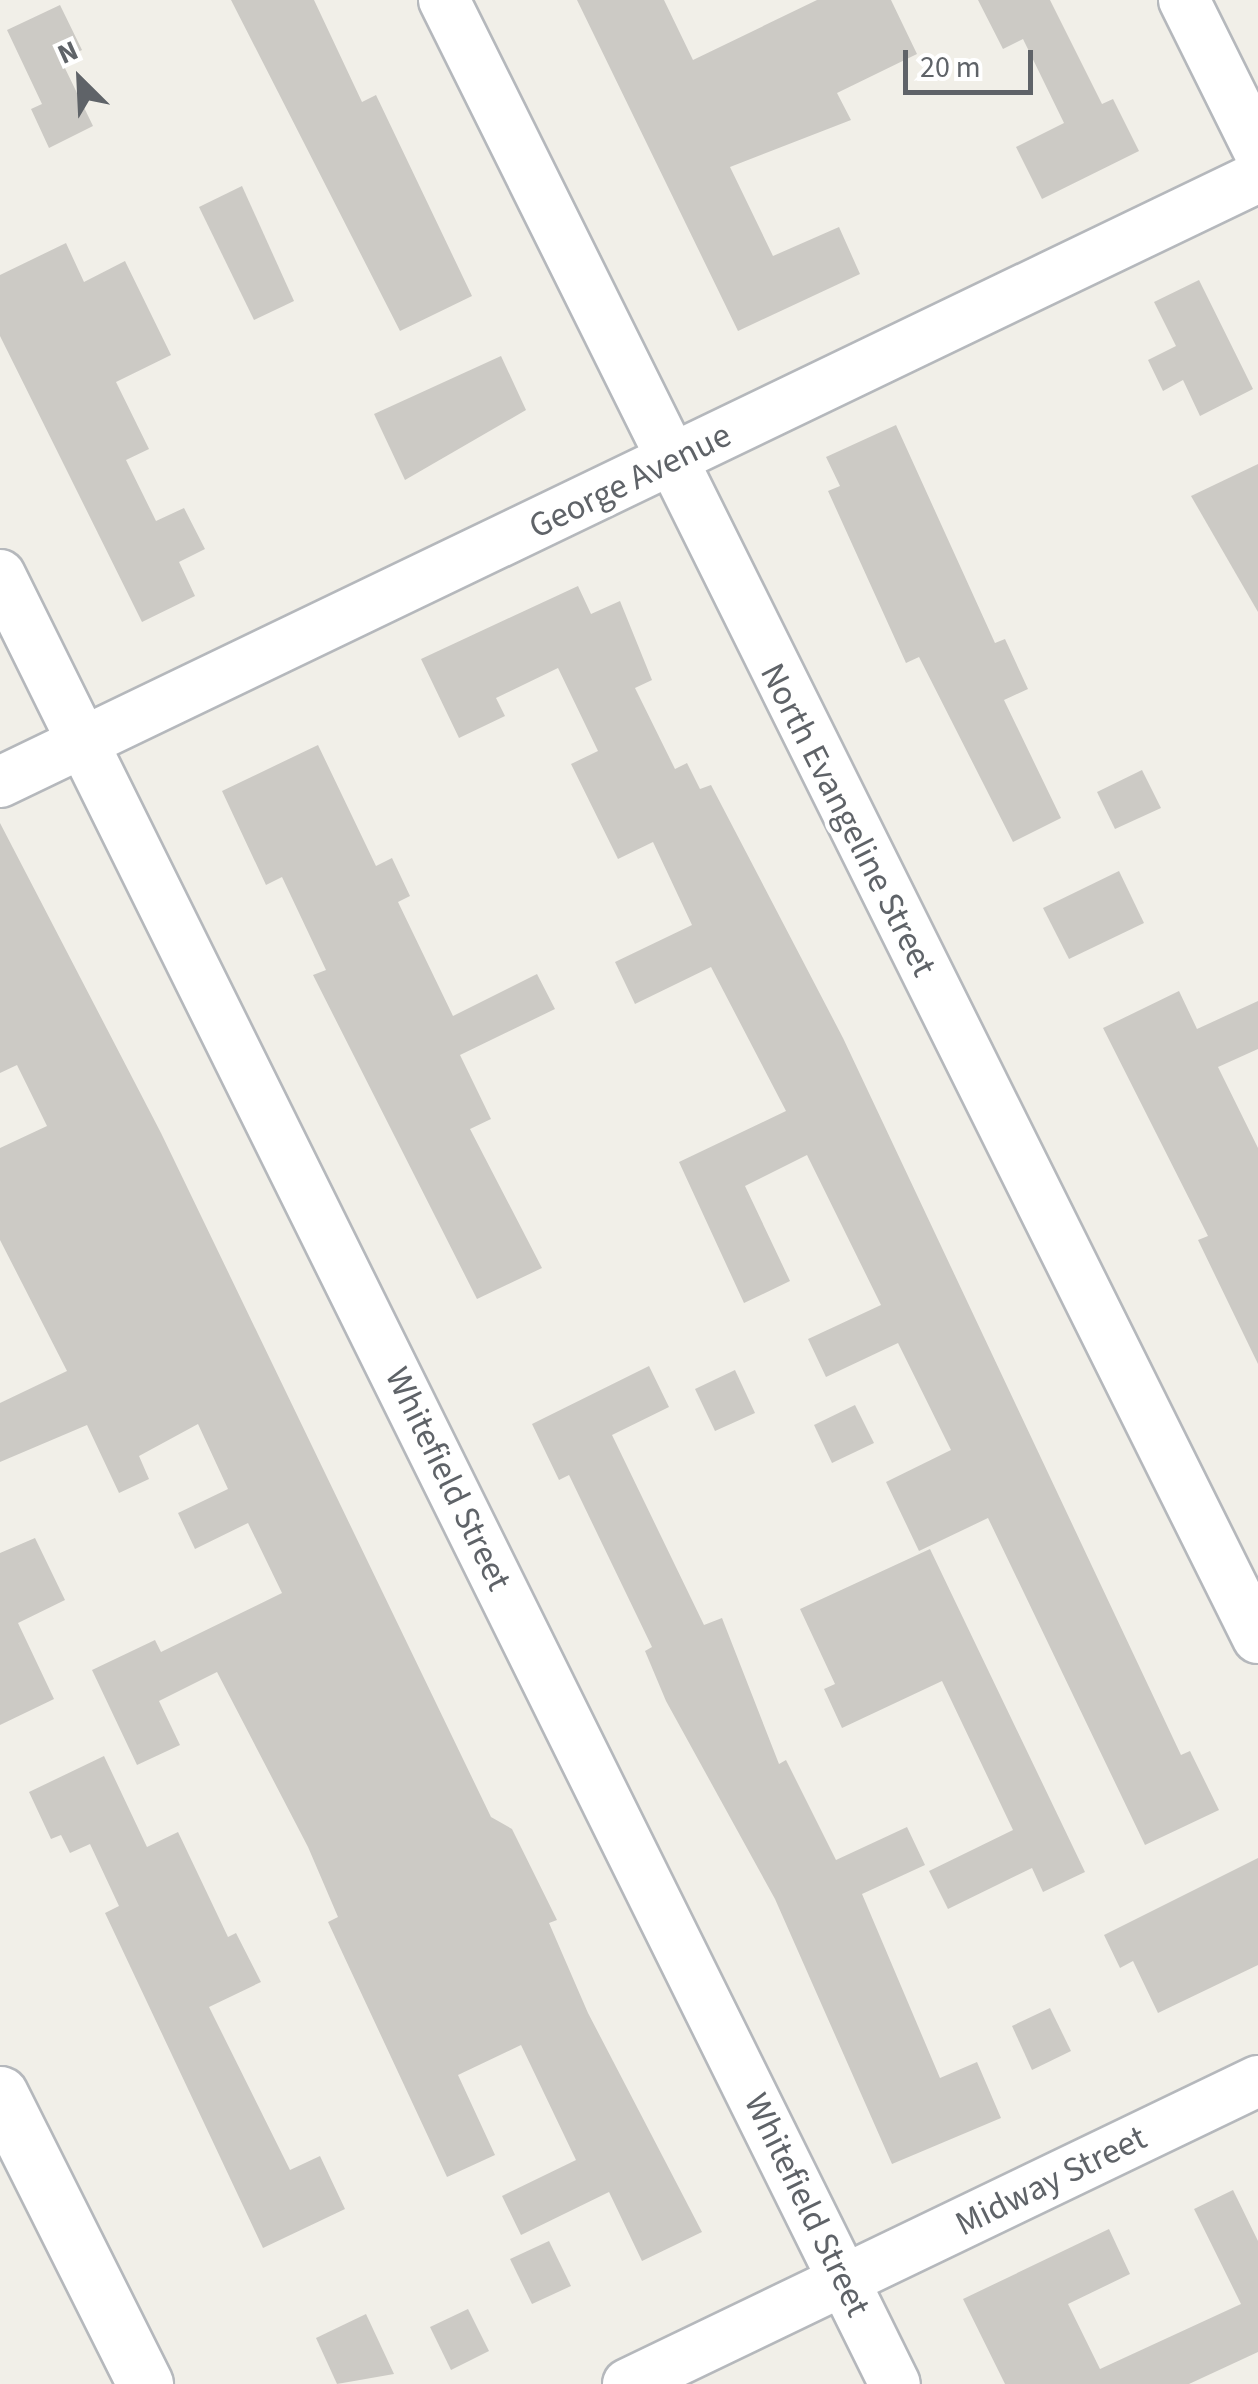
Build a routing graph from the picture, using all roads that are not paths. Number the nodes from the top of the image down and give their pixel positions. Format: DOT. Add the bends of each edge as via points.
graph roads {
  1 [pos="444,0"];
  2 [pos="1184,0"];
  3 [pos="1258,149"];
  4 [pos="1258,177"];
  5 [pos="670,463"];
  6 [pos="0,575"];
  7 [pos="83,742"];
  8 [pos="0,782"];
  9 [pos="1258,1638"];
  10 [pos="1258,2081"];
  11 [pos="0,2094"];
  12 [pos="844,2280"];
  13 [pos="145,2384"];
  14 [pos="628,2384"];
  15 [pos="895,2384"];
  1 -- 5 [label="street, North Evangeline Street"];
  2 -- 3 [label="street"];
  4 -- 5 [label="street, George Avenue"];
  5 -- 7 [label="street, George Avenue"];
  5 -- 9 [label="street, North Evangeline Street"];
  6 -- 7 [label="street, Whitefield Street"];
  7 -- 8 [label="street, George Avenue"];
  7 -- 12 [label="street, Whitefield Street"];
  10 -- 12 [label="street, Midway Street"];
  11 -- 13 [label="main road"];
  12 -- 14 [label="street, Midway Street"];
  12 -- 15 [label="street, Whitefield Street"];
}
